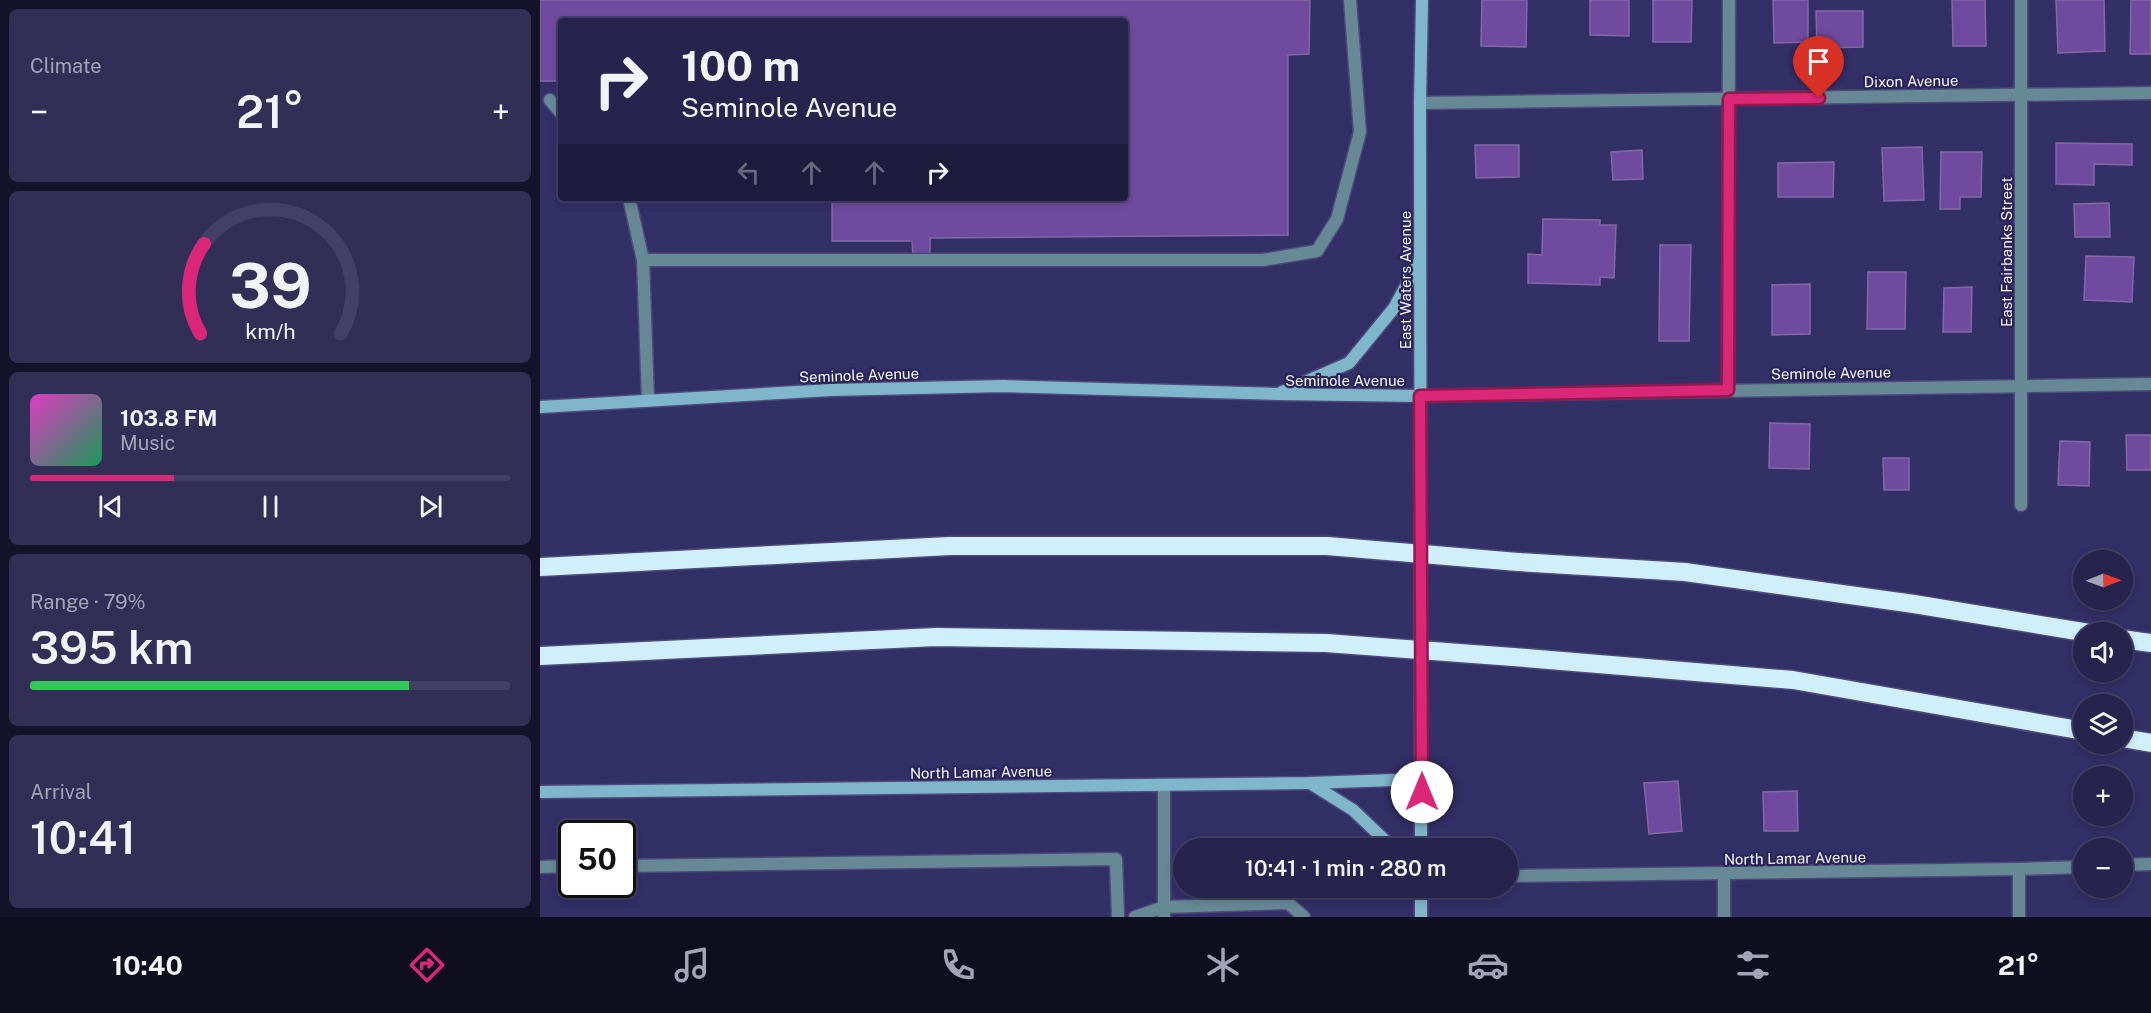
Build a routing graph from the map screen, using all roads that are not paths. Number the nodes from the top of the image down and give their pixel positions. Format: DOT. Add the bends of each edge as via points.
graph roads {
  1 [pos="1350,0"];
  2 [pos="1422,0"];
  3 [pos="1729,0"];
  4 [pos="2021,0"];
  5 [pos="2151,93"];
  6 [pos="2021,95"];
  7 [pos="1729,99"];
  8 [pos="550,100"];
  9 [pos="1420,103"];
  10 [pos="558,109"];
  11 [pos="630,201"];
  12 [pos="1420,259"];
  13 [pos="643,260"];
  14 [pos="2151,384"];
  15 [pos="2020,386"];
  16 [pos="1728,390"];
  17 [pos="1278,394"];
  18 [pos="1420,396"];
  19 [pos="648,400"];
  20 [pos="540,407"];
  21 [pos="2020,505"];
  22 [pos="540,567"];
  23 [pos="2073,630"];
  24 [pos="2133,641"];
  25 [pos="2151,644"];
  26 [pos="540,656"];
  27 [pos="2073,729"];
  28 [pos="2133,740"];
  29 [pos="2151,743"];
  30 [pos="1422,779"];
  31 [pos="1309,783"];
  32 [pos="1164,785"];
  33 [pos="540,792"];
  34 [pos="1382,838"];
  35 [pos="1422,838"];
  36 [pos="2151,864"];
  37 [pos="2133,865"];
  38 [pos="636,866"];
  39 [pos="540,867"];
  40 [pos="558,867"];
  41 [pos="2073,867"];
  42 [pos="2019,869"];
  43 [pos="1724,874"];
  44 [pos="1518,876"];
  45 [pos="1421,898"];
  46 [pos="1164,912"];
  47 [pos="1118,917"];
  48 [pos="1135,917"];
  49 [pos="1304,917"];
  50 [pos="1421,917"];
  51 [pos="1724,917"];
  52 [pos="2019,917"];
  1 -- 13 [label="street" via="1360,132 1337,219 1317,251 1263,260"];
  2 -- 9 [label="main road, East Waters Avenue"];
  3 -- 7 [label="street"];
  4 -- 6 [label="street, East Fairbanks Street"];
  5 -- 6 [label="street, Dixon Avenue"];
  6 -- 7 [label="street, Dixon Avenue"];
  6 -- 15 [label="street, East Fairbanks Street"];
  7 -- 9 [label="street, Dixon Avenue"];
  7 -- 16 [label="street"];
  8 -- 10 [label="street"];
  9 -- 12 [label="main road, East Waters Avenue"];
  11 -- 13 [label="street"];
  12 -- 17 [label="main road" via="1394,308 1349,363"];
  12 -- 18 [label="main road, East Waters Avenue"];
  13 -- 19 [label="street"];
  14 -- 15 [label="street, Seminole Avenue"];
  15 -- 16 [label="street, Seminole Avenue"];
  15 -- 21 [label="street, East Fairbanks Street"];
  16 -- 18 [label="street, Seminole Avenue"];
  17 -- 18 [label="main road, Seminole Avenue"];
  17 -- 19 [label="main road, Seminole Avenue" via="1003,386"];
  18 -- 30 [label="main road, East Waters Avenue"];
  19 -- 20 [label="main road, Seminole Avenue"];
  22 -- 23 [label="highway, bridge" via="950,546 1327,546 1685,572"];
  24 -- 25 [label="highway"];
  26 -- 27 [label="highway, bridge" via="936,637 1326,643 1793,680"];
  28 -- 29 [label="highway"];
  30 -- 31 [label="main road, North Lamar Avenue"];
  30 -- 35 [label="main road, East Waters Avenue"];
  31 -- 32 [label="main road, North Lamar Avenue"];
  31 -- 34 [label="main road" via="1353,810"];
  32 -- 33 [label="main road, North Lamar Avenue"];
  32 -- 46 [label="street"];
  36 -- 37 [label="street"];
  38 -- 47 [label="street" via="1116,860"];
  39 -- 40 [label="street"];
  41 -- 42 [label="street, North Lamar Avenue"];
  42 -- 43 [label="street, North Lamar Avenue"];
  42 -- 52 [label="street"];
  43 -- 44 [label="street, North Lamar Avenue"];
  43 -- 51 [label="street"];
  45 -- 50 [label="main road"];
  46 -- 48 [label="street"];
  46 -- 49 [label="street" via="1288,903"];
}
